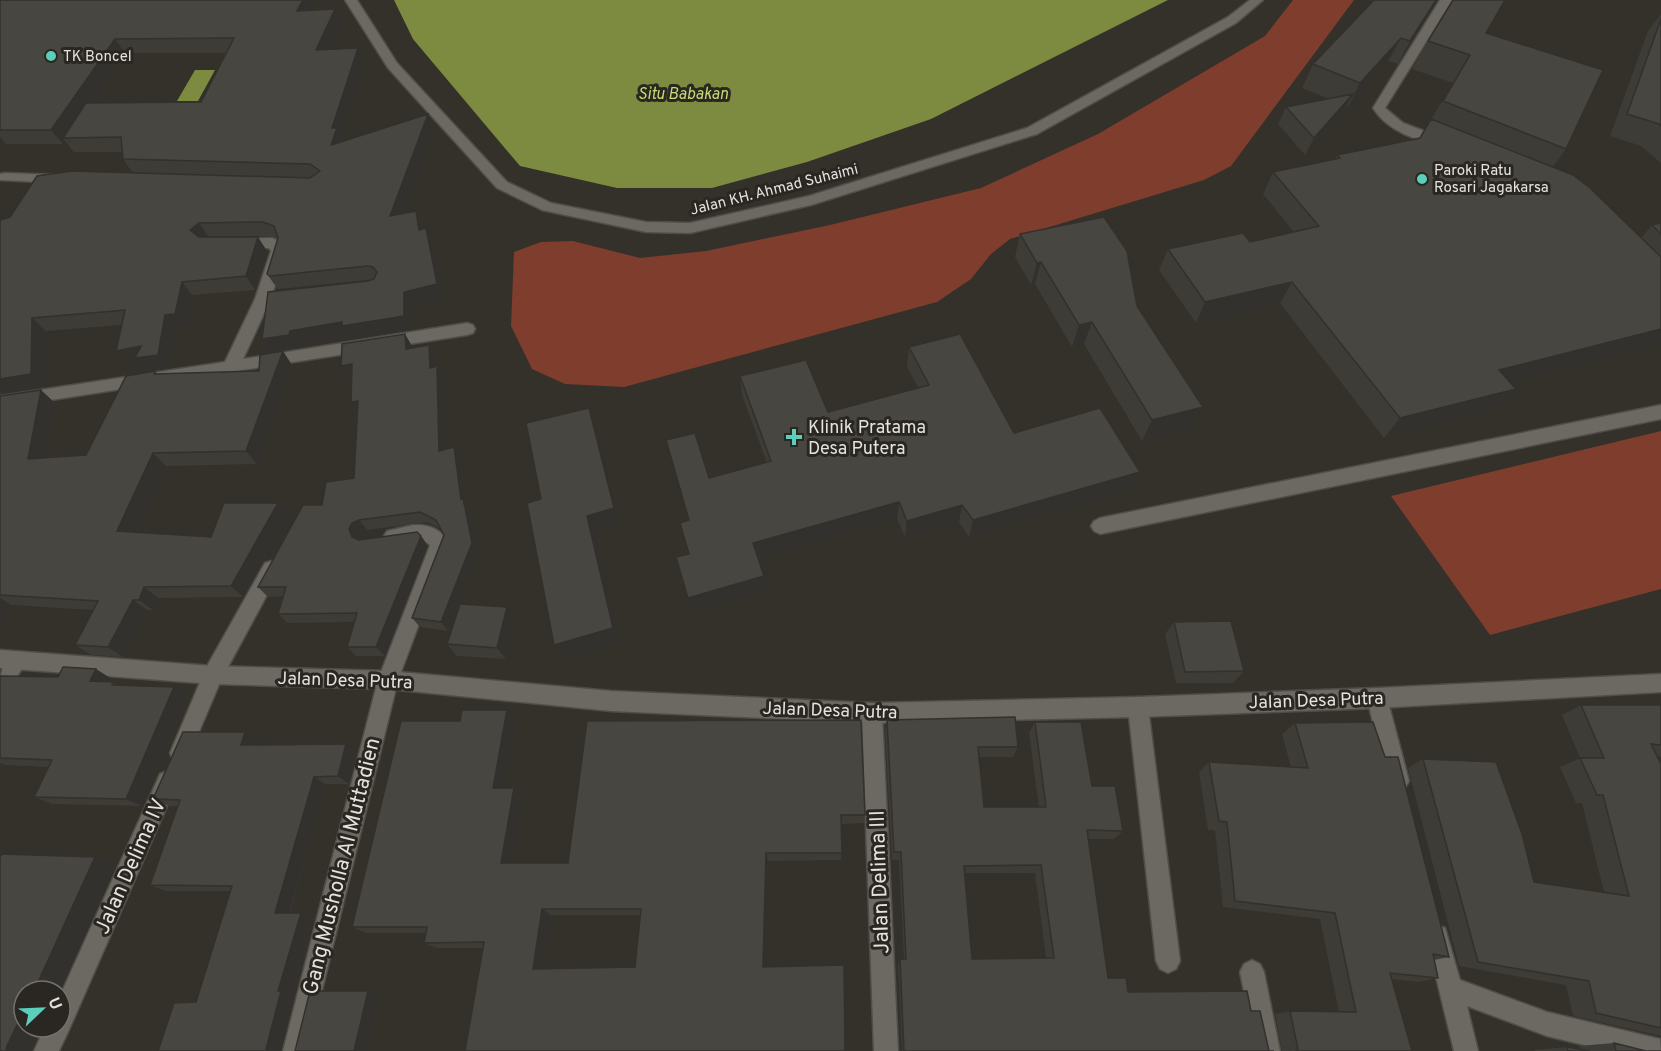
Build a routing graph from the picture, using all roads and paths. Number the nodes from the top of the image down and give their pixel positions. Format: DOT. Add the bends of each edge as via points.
graph roads {
  1 [pos="351,0"];
  2 [pos="1257,0"];
  3 [pos="1446,0"];
  4 [pos="1462,150"];
  5 [pos="74,179"];
  6 [pos="2,181"];
  7 [pos="220,244"];
  8 [pos="467,329"];
  9 [pos="231,367"];
  10 [pos="0,402"];
  11 [pos="1661,412"];
  12 [pos="1100,526"];
  13 [pos="379,538"];
  14 [pos="278,557"];
  15 [pos="8,660"];
  16 [pos="213,675"];
  17 [pos="387,681"];
  18 [pos="1661,683"];
  19 [pos="0,686"];
  20 [pos="1377,698"];
  21 [pos="1138,707"];
  22 [pos="872,713"];
  23 [pos="1403,803"];
  24 [pos="1432,919"];
  25 [pos="1168,961"];
  26 [pos="1252,972"];
  27 [pos="1450,988"];
  28 [pos="72,995"];
  29 [pos="295,1051"];
  30 [pos="886,1051"];
  31 [pos="1268,1051"];
  32 [pos="1466,1051"];
  33 [pos="1660,1051"];
  1 -- 2 [label="street, Jalan KH. Ahmad Suhaimi" via="392,65 502,185 547,207 646,227 690,228 811,200 1032,131 1232,20"];
  3 -- 4 [label="street" via="1379,108 1395,124"];
  5 -- 6 [label="street"];
  7 -- 9 [label="street" via="278,246 269,299"];
  8 -- 9 [label="street"];
  9 -- 10 [label="street"];
  11 -- 12 [label="street"];
  13 -- 17 [label="street, Gang Musholla Al Muttadien" via="426,532 440,544"];
  14 -- 16 [label="street, Jalan Delima IV"];
  15 -- 16 [label="street, Jalan Desa Putra"];
  15 -- 19 [label="street"];
  16 -- 17 [label="street, Jalan Desa Putra"];
  16 -- 28 [label="street, Jalan Delima IV"];
  17 -- 22 [label="street, Jalan Desa Putra" via="610,701"];
  17 -- 29 [label="street, Gang Musholla Al Muttadien"];
  18 -- 20 [label="street, Jalan Desa Putra"];
  20 -- 21 [label="street, Jalan Desa Putra"];
  20 -- 23 [label="street"];
  21 -- 22 [label="street, Jalan Desa Putra"];
  21 -- 25 [label="street"];
  22 -- 30 [label="street, Jalan Delima III"];
  24 -- 27 [label="street"];
  26 -- 31 [label="street"];
  27 -- 32 [label="street"];
  27 -- 33 [label="street" via="1547,1024"];
}
